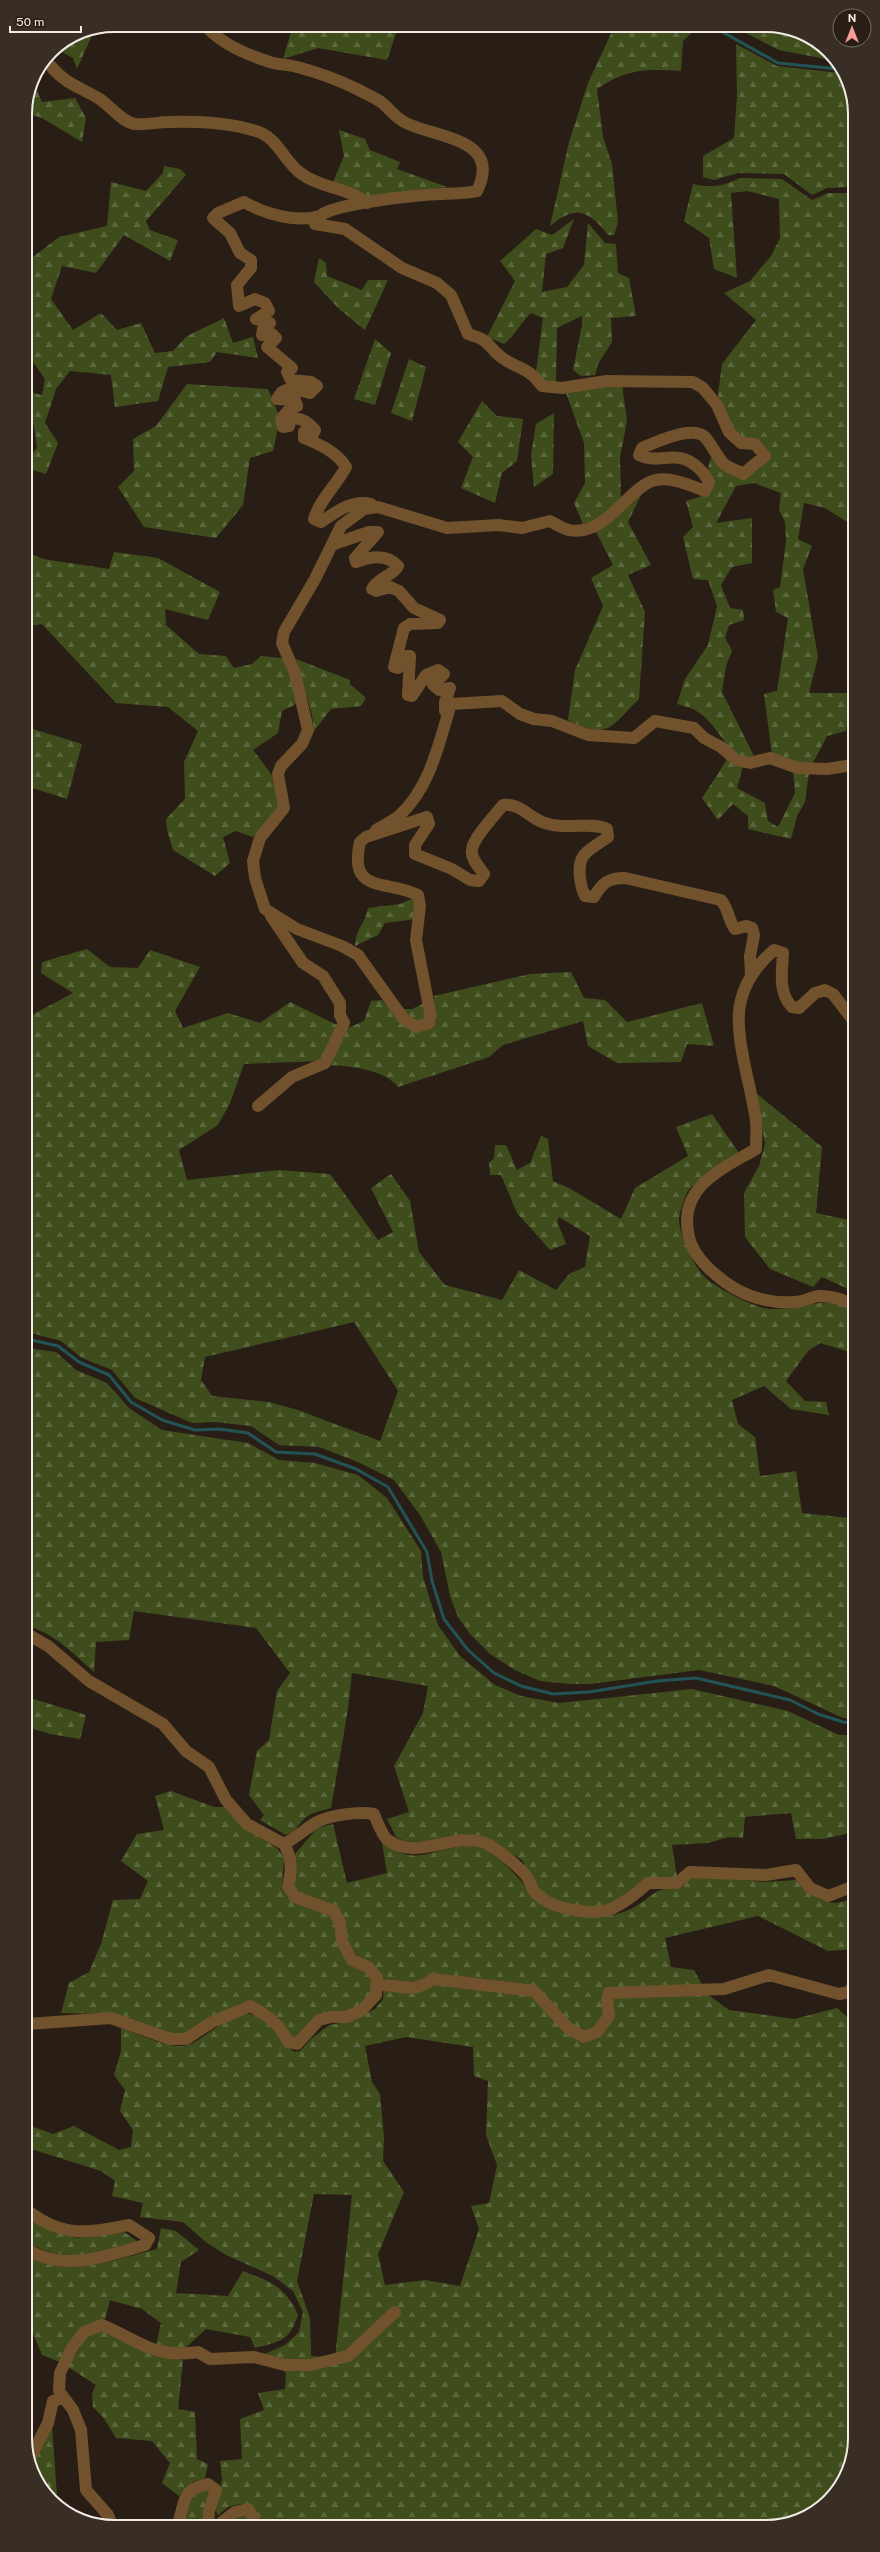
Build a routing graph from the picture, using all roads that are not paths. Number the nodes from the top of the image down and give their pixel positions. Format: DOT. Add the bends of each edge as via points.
graph roads {
  1 [pos="211,32"];
  2 [pos="49,64"];
  3 [pos="367,203"];
  4 [pos="320,216"];
  5 [pos="378,507"];
  6 [pos="334,544"];
  7 [pos="446,720"];
  8 [pos="848,766"];
  9 [pos="366,837"];
  10 [pos="265,909"];
  11 [pos="751,976"];
  12 [pos="848,1014"];
  13 [pos="258,1106"];
  14 [pos="848,1302"];
  15 [pos="32,1637"];
  16 [pos="284,1844"];
  17 [pos="848,1888"];
  18 [pos="376,1986"];
  19 [pos="848,1992"];
  20 [pos="32,2024"];
  21 [pos="32,2213"];
  22 [pos="32,2252"];
  23 [pos="395,2312"];
  24 [pos="64,2398"];
  25 [pos="33,2451"];
  26 [pos="110,2520"];
  27 [pos="180,2520"];
  28 [pos="208,2520"];
  29 [pos="224,2520"];
  30 [pos="253,2520"];
  1 -- 3 [label="street" via="214,36 268,62 296,67 356,89 382,103 392,115 407,124 467,143 479,157 484,168 477,191 467,194 440,194"];
  2 -- 3 [label="street" via="74,87 98,99 134,124 202,121 257,131 278,145 298,171 313,181 358,196"];
  3 -- 4 [label="street" via="334,210"];
  4 -- 5 [label="street" via="286,216 260,211 244,202 218,213 213,218 230,233 240,253 251,260 251,268 238,285 239,306 255,299 265,304 269,311 256,318 270,323 263,329 262,335 272,334 276,338 267,347 292,368 287,372 291,380 311,382 317,386 310,393 290,388 282,392 277,400 295,400 297,406 281,419 283,427 290,426 291,418 299,418 310,424 315,430 313,434 304,432 304,438 342,460 346,467 334,488 317,506 314,519 321,522 349,505 365,502"];
  4 -- 5 [label="street" via="315,224 344,229 402,268 437,283 451,294 468,334 485,339 501,357 532,373 542,386 562,388 607,381 693,382 703,388 717,405 728,432 741,443 754,444 765,456 743,474 724,464 704,436 695,432 683,433 649,445 642,448 639,455 645,458 678,456 688,459 705,473 709,482 705,491 683,481 659,480 646,483 604,521 583,530 570,530 550,521 522,528 499,525 447,528"];
  5 -- 6 [label="street" via="364,508 352,516 341,526"];
  6 -- 7 [label="street" via="369,532 378,532 360,549 355,558 356,562 373,555 394,561 398,566 396,571 376,582 372,588 376,591 390,587 399,591 414,608 440,620 438,623 410,624 404,628 394,667 398,668 406,656 410,656 408,695 412,696 426,675 438,670 444,674 434,685 439,690 450,688 445,702"];
  6 -- 10 [label="street" via="291,619 282,643 296,673 308,730 302,744 281,766 278,774 284,808 260,838 253,861 255,878"];
  7 -- 8 [label="street" via="451,704 502,701 520,714 552,721 588,735 634,738 656,721 694,728 736,760 750,762 770,758 798,768 827,769"];
  7 -- 9 [label="street" via="438,752 416,792 400,815"];
  9 -- 10 [label="street" via="360,842 357,853 358,869 365,880 377,886 407,889 418,895 420,906 416,940 430,1012 429,1023 416,1027 403,1018 358,954 298,929"];
  9 -- 11 [label="street" via="427,817 429,824 415,845 415,854 452,869 470,880 479,881 484,874 473,857 472,848 503,805 512,804 543,822 572,828 598,825 607,829 608,837 584,854 579,863 585,896 594,897 600,886 610,878 624,878 721,900 727,906 735,929 746,926 752,928 754,935 750,956"];
  10 -- 13 [label="street" via="303,963 324,976 340,1003 340,1015 344,1023 325,1063 292,1077"];
  11 -- 12 [label="street" via="774,950 783,953 782,988 786,1002 792,1007 799,1008 815,993 825,990 833,994"];
  11 -- 14 [label="street" via="741,1000 738,1018 756,1121 756,1149 724,1167 693,1193 685,1216 689,1242 704,1265 730,1288 763,1301 796,1302 819,1296"];
  15 -- 16 [label="street" via="48,1646 89,1681 163,1724 186,1751 209,1767 226,1800 247,1824"];
  16 -- 17 [label="street" via="316,1822 359,1811 374,1814 387,1840 404,1848 430,1846 467,1838 486,1843 527,1877 534,1891 547,1902 567,1909 587,1911 612,1909 648,1884 677,1884 690,1872 766,1875 796,1870 810,1888 828,1896"];
  16 -- 18 [label="street" via="290,1855 291,1872 288,1886 295,1897 334,1911 340,1923 342,1941 352,1960 368,1967 377,1977"];
  18 -- 19 [label="street" via="394,1985 407,1990 425,1985 433,1979 534,1991 568,2028 584,2037 597,2032 609,2016 609,1993 724,1989 769,1975 839,1994"];
  18 -- 20 [label="street" via="376,1995 362,2010 347,2017 331,2016 318,2020 297,2044 288,2042 282,2030 264,2013 250,2006 212,2022 186,2039 170,2039 111,2018"];
  21 -- 22 [label="street" via="57,2227 83,2233 129,2225 149,2238 145,2245 101,2258 70,2262 52,2260"];
  23 -- 24 [label="street" via="348,2356 311,2365 285,2365 254,2357 210,2359 198,2352 181,2355 155,2352 102,2325 84,2332 63,2364 59,2391"];
  24 -- 25 [label="street" via="53,2401 48,2423"];
  24 -- 26 [label="street" via="73,2410 81,2430 86,2490"];
  27 -- 28 [label="street" via="183,2500 195,2487 208,2484 216,2490"];
  29 -- 30 [label="street" via="234,2512 248,2510"];
}
